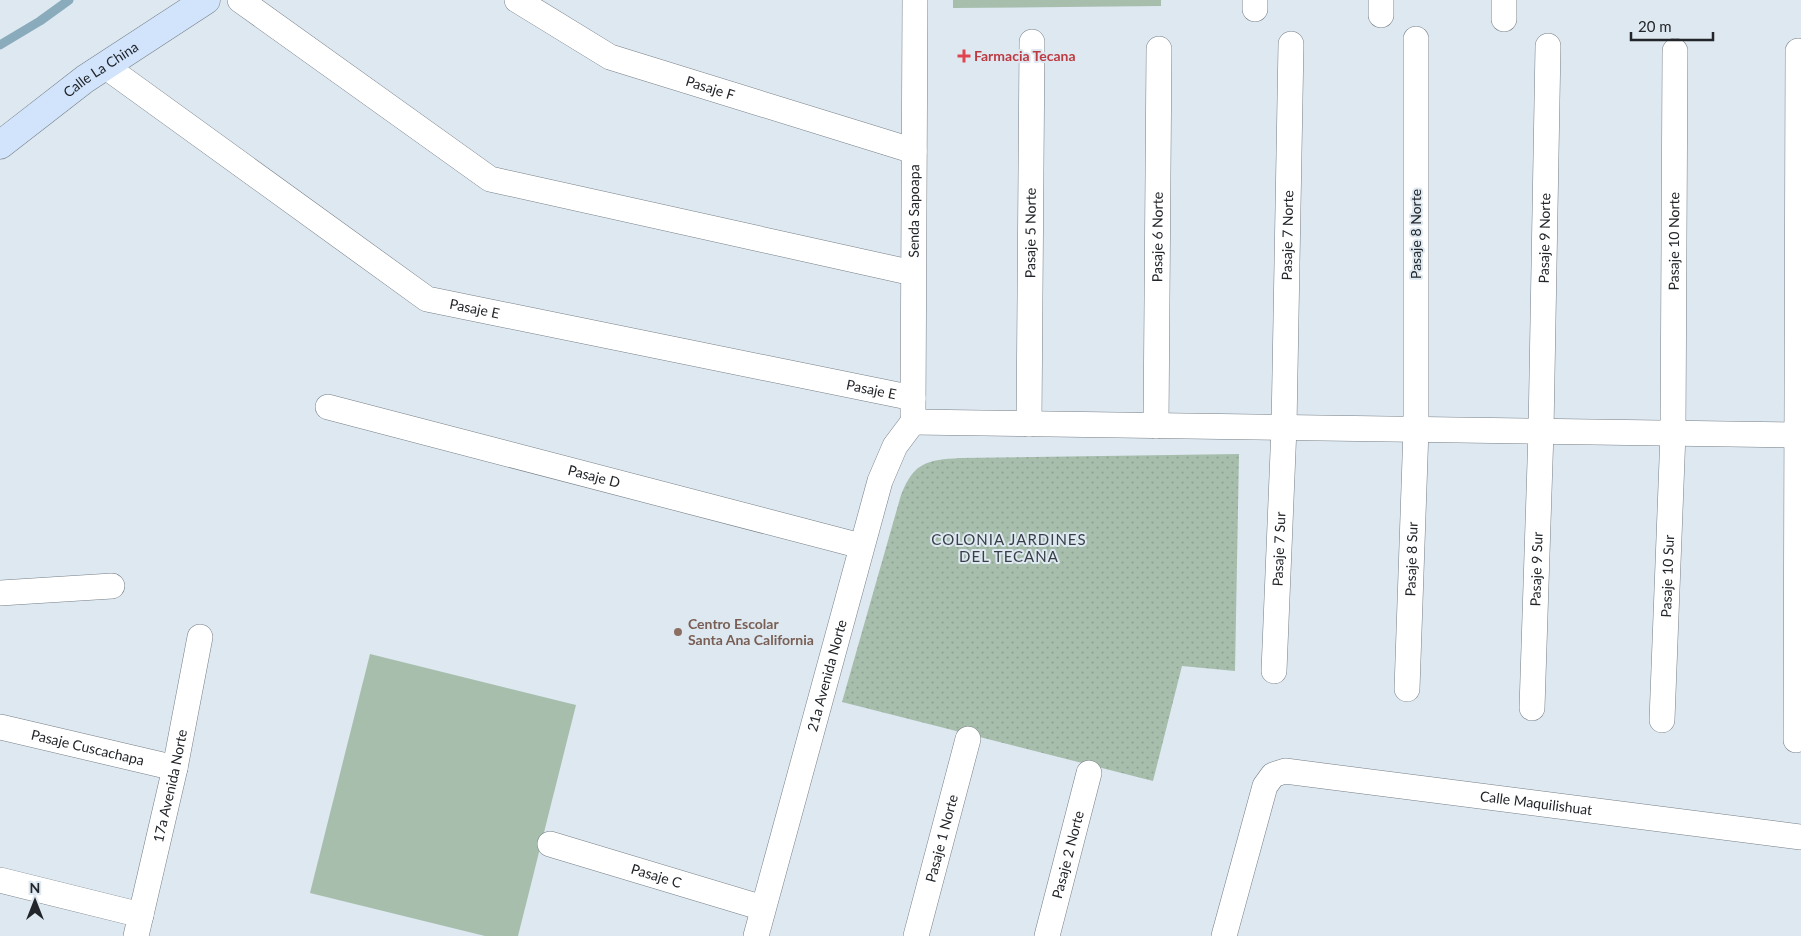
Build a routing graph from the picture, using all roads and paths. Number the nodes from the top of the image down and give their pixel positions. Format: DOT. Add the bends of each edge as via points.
graph roads {
  1 [pos="206,0"];
  2 [pos="240,0"];
  3 [pos="517,0"];
  4 [pos="914,0"];
  5 [pos="1416,39"];
  6 [pos="1032,42"];
  7 [pos="1291,44"];
  8 [pos="1548,46"];
  9 [pos="1159,49"];
  10 [pos="1675,51"];
  11 [pos="1798,51"];
  12 [pos="105,66"];
  13 [pos="0,145"];
  14 [pos="914,151"];
  15 [pos="913,273"];
  16 [pos="328,406"];
  17 [pos="913,410"];
  18 [pos="1029,424"];
  19 [pos="1156,426"];
  20 [pos="1284,427"];
  21 [pos="1416,429"];
  22 [pos="1541,431"];
  23 [pos="1673,433"];
  24 [pos="1799,434"];
  25 [pos="861,546"];
  26 [pos="112,586"];
  27 [pos="0,593"];
  28 [pos="200,637"];
  29 [pos="1274,670"];
  30 [pos="1407,689"];
  31 [pos="1532,708"];
  32 [pos="1662,720"];
  33 [pos="0,727"];
  34 [pos="968,739"];
  35 [pos="1796,740"];
  36 [pos="175,768"];
  37 [pos="1089,773"];
  38 [pos="1801,837"];
  39 [pos="550,844"];
  40 [pos="0,880"];
  41 [pos="763,908"];
  42 [pos="139,925"];
  43 [pos="756,936"];
  44 [pos="916,936"];
  45 [pos="1047,936"];
  46 [pos="1224,936"];
  1 -- 12 [label="main road, Calle La China"];
  2 -- 15 [label="street" via="490,179"];
  3 -- 14 [label="street, Pasaje F" via="610,57"];
  4 -- 14 [label="street, Senda Sapoapa"];
  5 -- 21 [label="street, Pasaje 8 Norte"];
  6 -- 18 [label="street, Pasaje 5 Norte"];
  7 -- 20 [label="street, Pasaje 7 Norte"];
  8 -- 22 [label="street, Pasaje 9 Norte"];
  9 -- 19 [label="street, Pasaje 6 Norte"];
  10 -- 23 [label="street, Pasaje 10 Norte"];
  11 -- 24 [label="street"];
  12 -- 13 [label="main road, Calle La China"];
  12 -- 17 [label="street, Pasaje E" via="427,299"];
  14 -- 15 [label="street, Senda Sapoapa"];
  15 -- 17 [label="street, Senda Sapoapa"];
  16 -- 25 [label="street, Pasaje D"];
  17 -- 18 [label="street, Pasaje E"];
  17 -- 25 [label="street, 21a Avenida Norte" via="880,481"];
  18 -- 19 [label="street, Pasaje E"];
  19 -- 20 [label="street, Pasaje E"];
  20 -- 21 [label="street, Pasaje E"];
  20 -- 29 [label="street, Pasaje 7 Sur"];
  21 -- 22 [label="street, Pasaje E"];
  21 -- 30 [label="street, Pasaje 8 Sur"];
  22 -- 23 [label="street, Pasaje E"];
  22 -- 31 [label="street, Pasaje 9 Sur"];
  23 -- 24 [label="street, Pasaje E"];
  23 -- 32 [label="street, Pasaje 10 Sur"];
  24 -- 35 [label="street"];
  25 -- 41 [label="street, 21a Avenida Norte"];
  26 -- 27 [label="street"];
  28 -- 36 [label="street, 17a Avenida Norte"];
  33 -- 36 [label="street, Pasaje Cuscachapa"];
  34 -- 44 [label="street, Pasaje 1 Norte"];
  36 -- 42 [label="street, 17a Avenida Norte"];
  37 -- 45 [label="street, Pasaje 2 Norte"];
  38 -- 46 [label="street, Calle Maquilishuat" via="1285,771 1273,776 1265,786"];
  39 -- 41 [label="street, Pasaje C"];
  40 -- 42 [label="street"];
  41 -- 43 [label="street, 21a Avenida Norte"];
}
